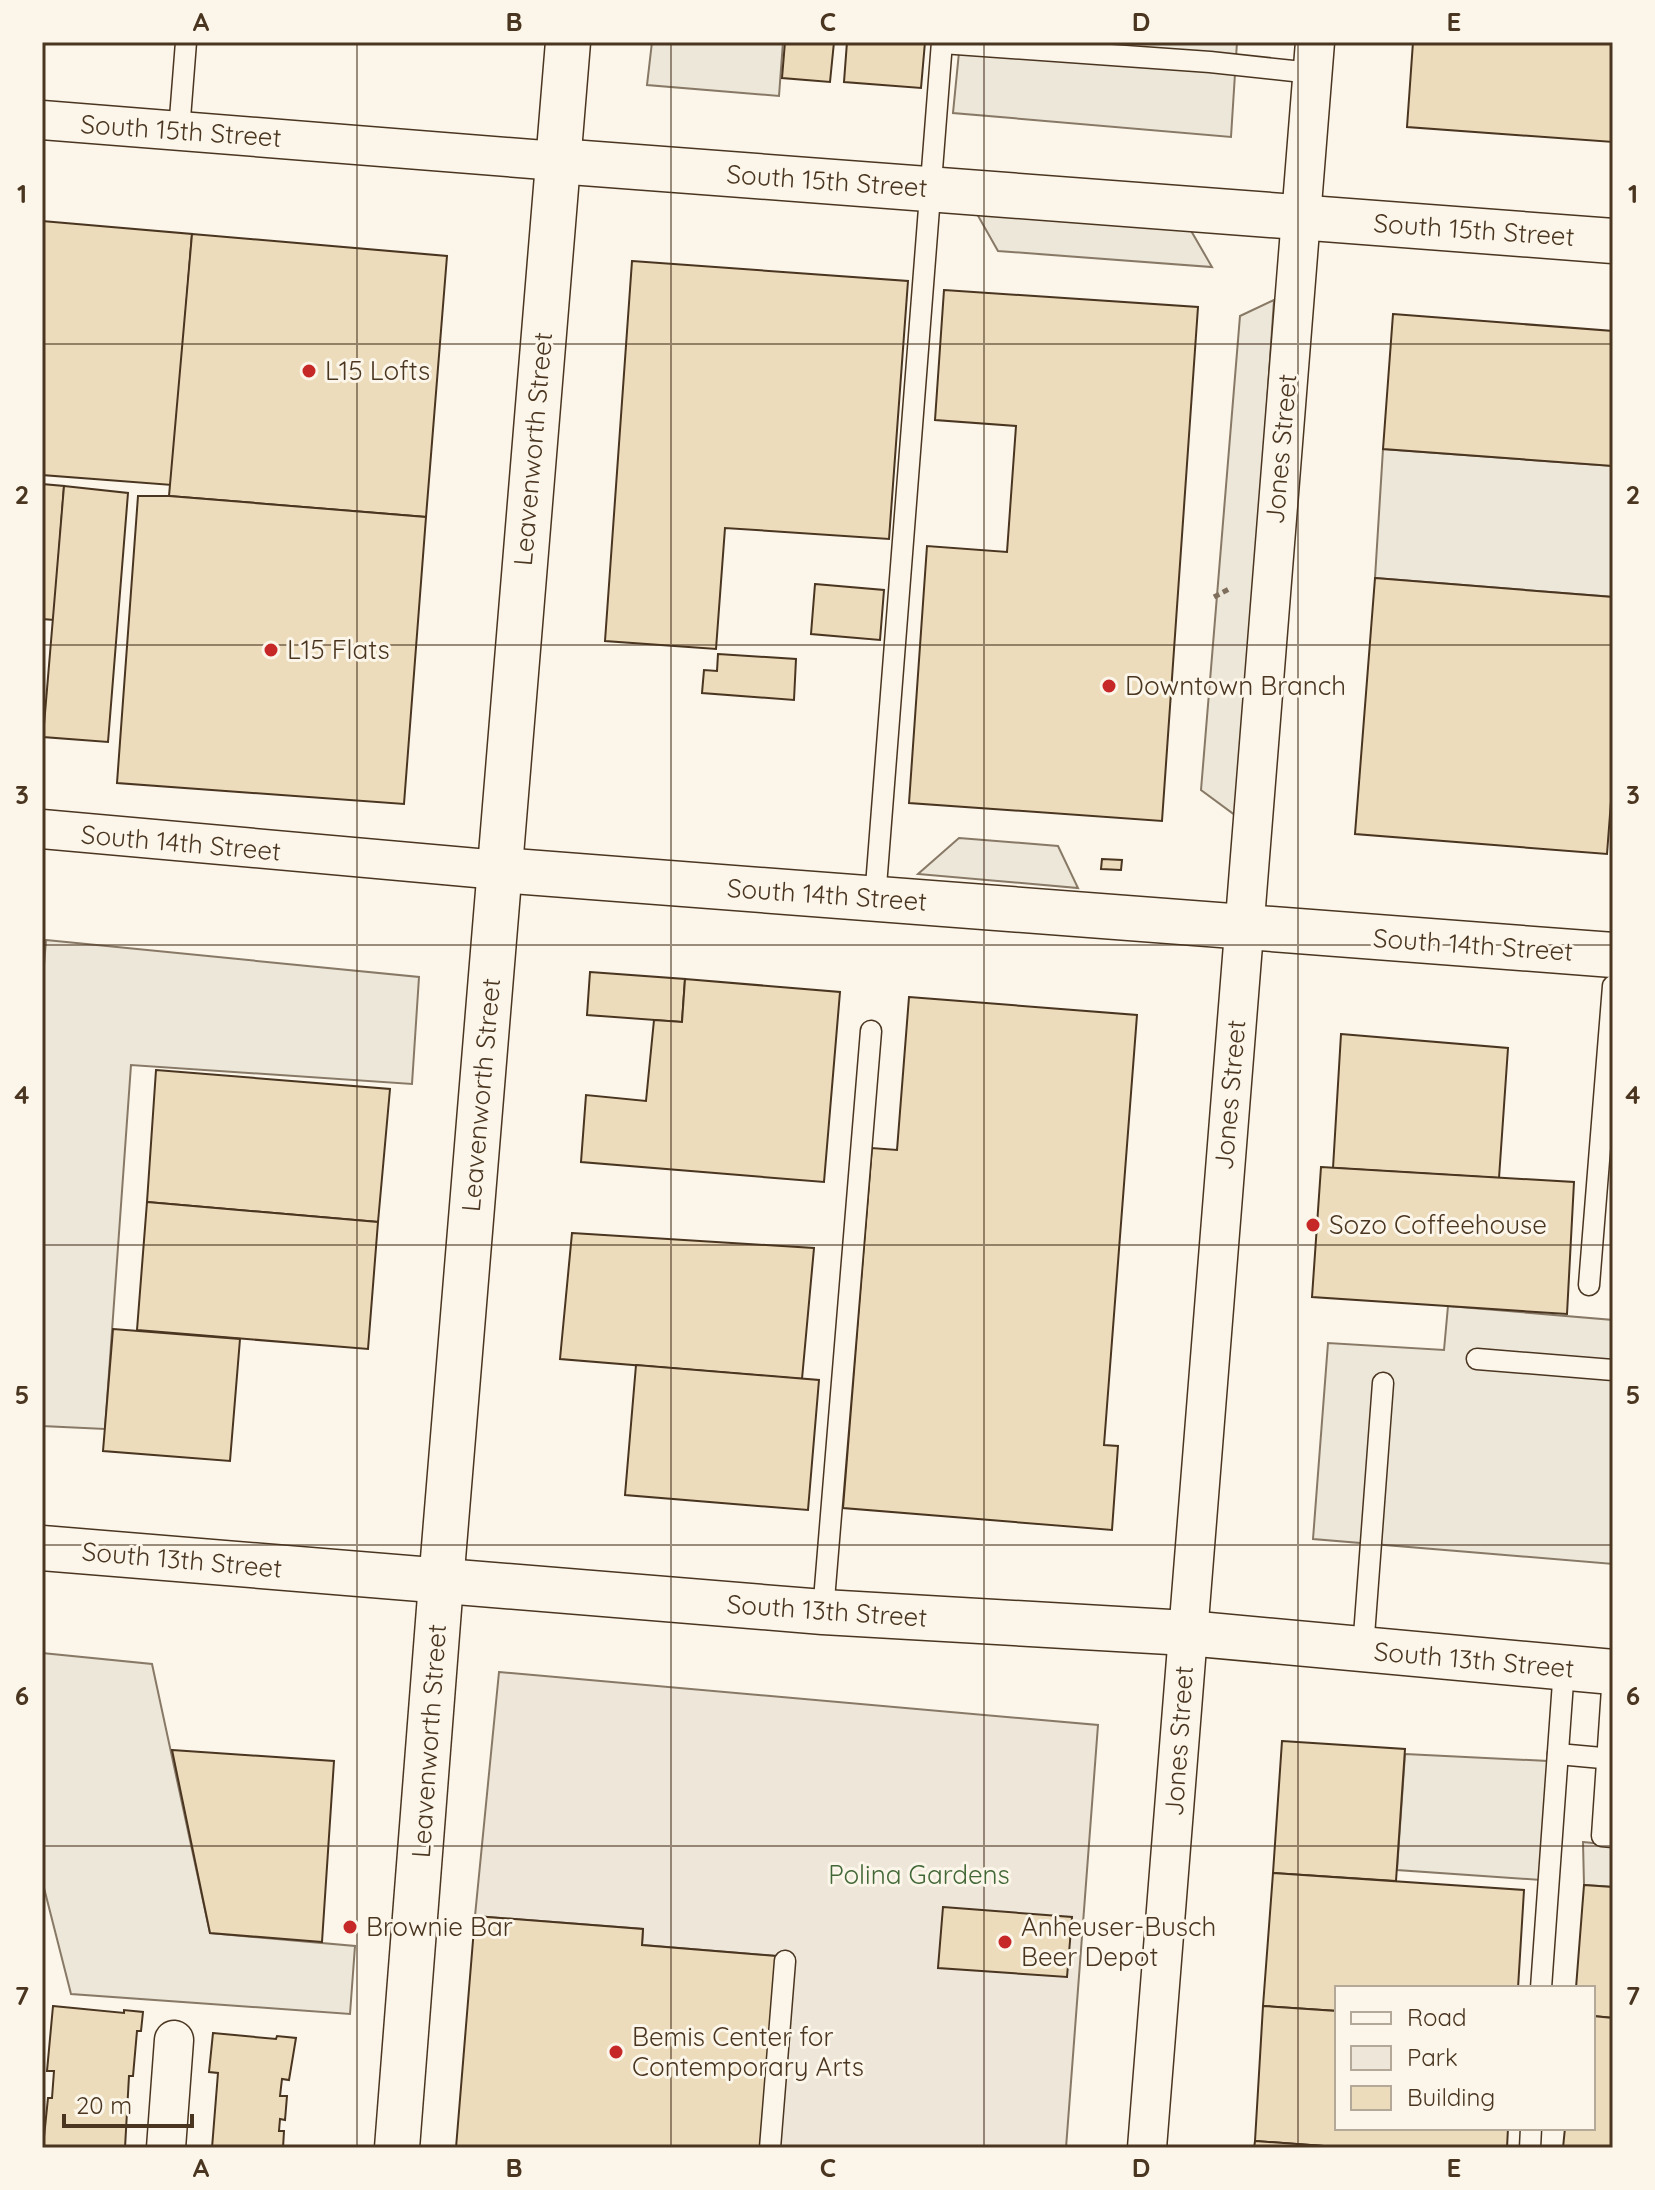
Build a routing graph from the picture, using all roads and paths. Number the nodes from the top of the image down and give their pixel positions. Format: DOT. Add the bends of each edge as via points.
graph roads {
  1 [pos="186,42"];
  2 [pos="568,42"];
  3 [pos="942,43"];
  4 [pos="1314,58"];
  5 [pos="42,120"];
  6 [pos="179,131"];
  7 [pos="557,161"];
  8 [pos="930,188"];
  9 [pos="1300,216"];
  10 [pos="1613,241"];
  11 [pos="42,829"];
  12 [pos="499,870"];
  13 [pos="875,899"];
  14 [pos="1243,927"];
  15 [pos="1613,955"];
  16 [pos="1613,986"];
  17 [pos="871,1031"];
  18 [pos="1589,1285"];
  19 [pos="1477,1359"];
  20 [pos="1613,1370"];
  21 [pos="1383,1383"];
  22 [pos="42,1548"];
  23 [pos="441,1583"];
  24 [pos="823,1612"];
  25 [pos="1187,1633"];
  26 [pos="1363,1649"];
  27 [pos="1564,1668"];
  28 [pos="1613,1673"];
  29 [pos="1558,1754"];
  30 [pos="1610,1758"];
  31 [pos="1613,1837"];
  32 [pos="785,1961"];
  33 [pos="1541,1986"];
  34 [pos="174,2040"];
  35 [pos="166,2148"];
  36 [pos="397,2148"];
  37 [pos="770,2148"];
  38 [pos="1147,2148"];
  1 -- 6 [label="lane"];
  2 -- 7 [label="main road, Leavenworth Street"];
  3 -- 4 [label="lane" via="1210,62"];
  3 -- 8 [label="lane"];
  4 -- 9 [label="street, Jones Street"];
  5 -- 6 [label="street, South 15th Street"];
  6 -- 7 [label="street, South 15th Street"];
  7 -- 8 [label="main road, South 15th Street"];
  7 -- 12 [label="main road, Leavenworth Street"];
  8 -- 9 [label="main road, South 15th Street"];
  8 -- 13 [label="lane"];
  9 -- 10 [label="main road, South 15th Street"];
  9 -- 14 [label="street, Jones Street"];
  11 -- 12 [label="street, South 14th Street"];
  12 -- 13 [label="main road, South 14th Street"];
  12 -- 23 [label="main road, Leavenworth Street"];
  13 -- 14 [label="main road, South 14th Street"];
  14 -- 15 [label="main road, South 14th Street"];
  14 -- 25 [label="street, Jones Street"];
  16 -- 18 [label="lane"];
  17 -- 24 [label="lane"];
  19 -- 20 [label="lane"];
  21 -- 26 [label="lane"];
  22 -- 23 [label="main road, South 13th Street"];
  23 -- 24 [label="main road, South 13th Street"];
  23 -- 36 [label="main road, Leavenworth Street"];
  24 -- 25 [label="main road, South 13th Street"];
  25 -- 26 [label="main road, South 13th Street"];
  25 -- 38 [label="street, Jones Street"];
  26 -- 27 [label="main road, South 13th Street"];
  27 -- 28 [label="main road, South 13th Street"];
  27 -- 29 [label="lane"];
  28 -- 30 [label="lane"];
  29 -- 30 [label="lane"];
  29 -- 33 [label="lane"];
  30 -- 31 [label="lane" via="1602,1836"];
  32 -- 37 [label="lane"];
  34 -- 35 [label="street"];
}
